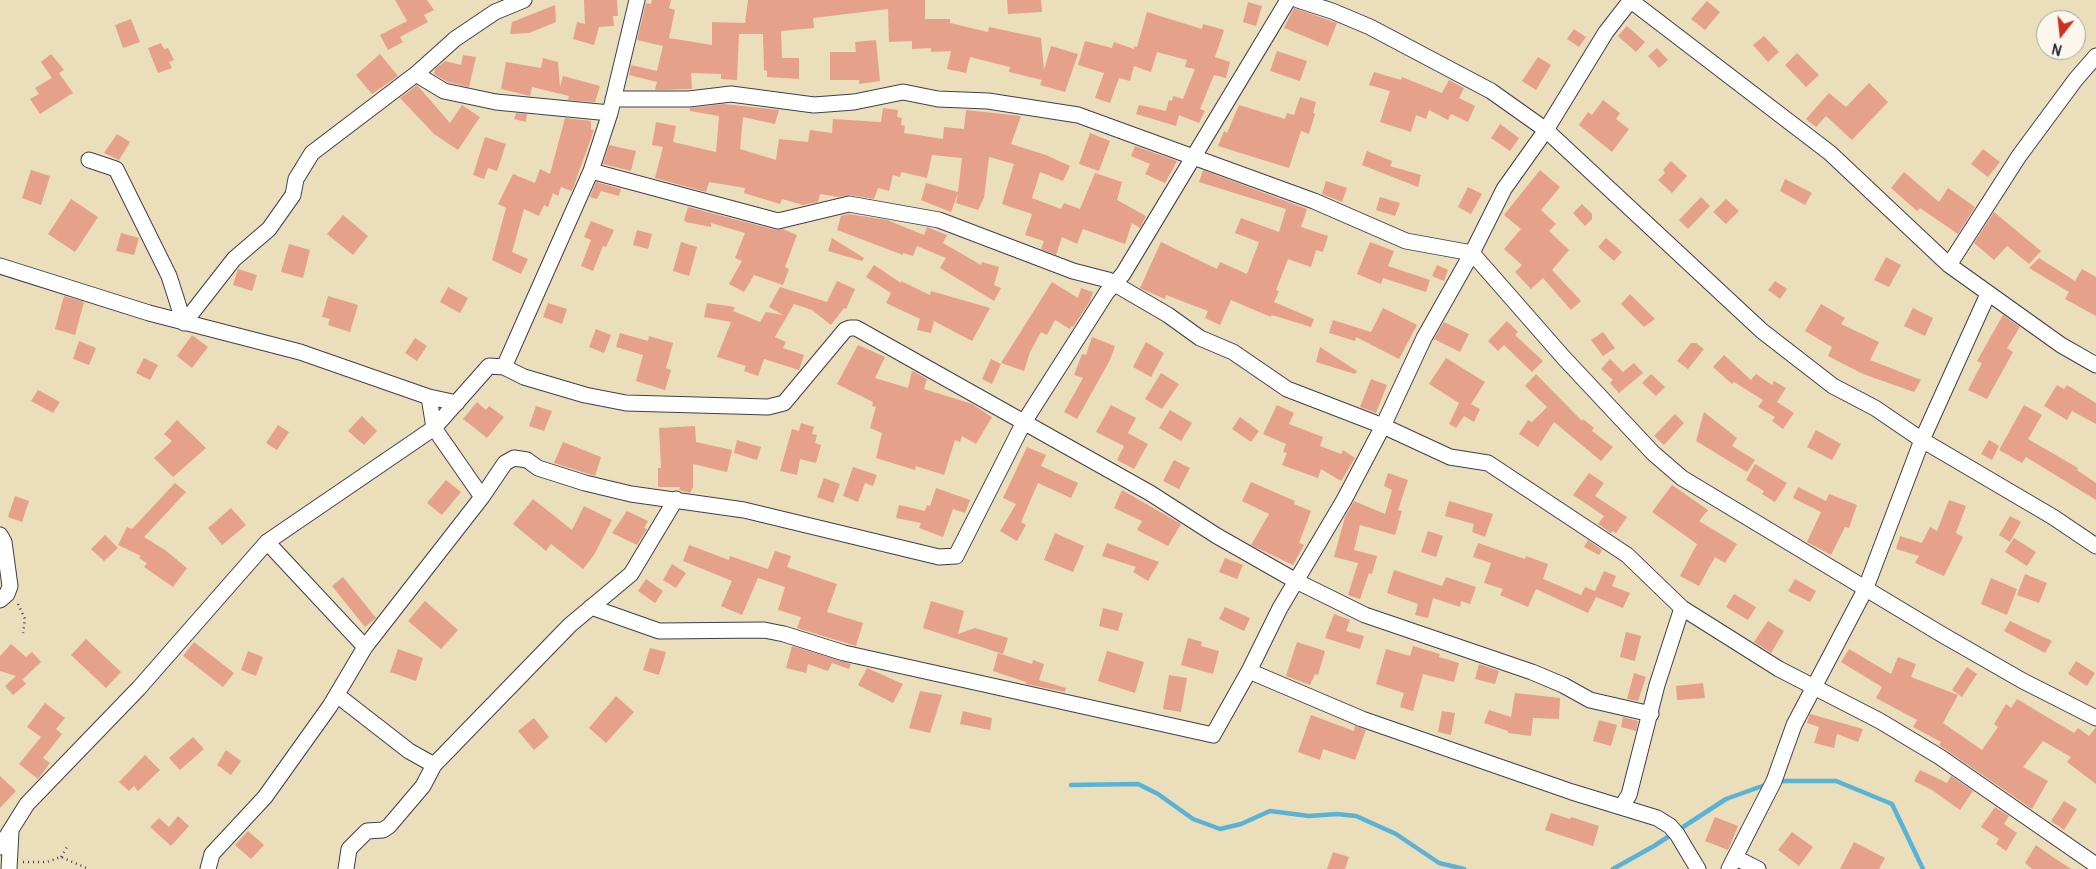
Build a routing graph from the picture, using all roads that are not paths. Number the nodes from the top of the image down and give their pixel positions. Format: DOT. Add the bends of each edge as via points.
graph roads {
  1 [pos="522,0"];
  2 [pos="637,0"];
  3 [pos="1288,0"];
  4 [pos="1298,0"];
  5 [pos="1631,0"];
  6 [pos="2096,56"];
  7 [pos="416,74"];
  8 [pos="611,106"];
  9 [pos="1546,130"];
  10 [pos="1194,158"];
  11 [pos="89,160"];
  12 [pos="591,171"];
  13 [pos="1472,253"];
  14 [pos="1949,265"];
  15 [pos="0,266"];
  16 [pos="1116,285"];
  17 [pos="1988,294"];
  18 [pos="184,322"];
  19 [pos="2096,365"];
  20 [pos="504,367"];
  21 [pos="429,397"];
  22 [pos="457,403"];
  23 [pos="1024,422"];
  24 [pos="1383,426"];
  25 [pos="434,428"];
  26 [pos="1922,440"];
  27 [pos="482,497"];
  28 [pos="676,499"];
  29 [pos="0,535"];
  30 [pos="267,542"];
  31 [pos="2096,546"];
  32 [pos="1296,581"];
  33 [pos="1865,590"];
  34 [pos="4,595"];
  35 [pos="591,607"];
  36 [pos="1682,608"];
  37 [pos="365,647"];
  38 [pos="1249,672"];
  39 [pos="1815,688"];
  40 [pos="337,695"];
  41 [pos="1651,714"];
  42 [pos="2096,718"];
  43 [pos="434,765"];
  44 [pos="1625,801"];
  45 [pos="11,830"];
  46 [pos="0,847"];
  47 [pos="7,864"];
  48 [pos="1732,864"];
  49 [pos="2096,865"];
  50 [pos="208,869"];
  51 [pos="346,869"];
  52 [pos="1698,869"];
  53 [pos="1758,869"];
  1 -- 7 [label="street" via="496,12 455,39"];
  2 -- 8 [label="street"];
  3 -- 10 [label="street"];
  4 -- 9 [label="street" via="1370,27 1430,58 1492,91"];
  5 -- 9 [label="street" via="1588,59"];
  5 -- 14 [label="street" via="1830,153"];
  6 -- 14 [label="street" via="2019,156"];
  7 -- 8 [label="street" via="444,91 496,102"];
  7 -- 18 [label="street" via="312,154 296,179 293,195 269,229 234,259"];
  8 -- 10 [label="street" via="731,94 814,105 854,102 903,92 1078,115"];
  8 -- 12 [label="street"];
  9 -- 13 [label="street" via="1504,189"];
  9 -- 26 [label="street" via="1762,332 1833,386 1875,408"];
  10 -- 13 [label="street" via="1314,201 1406,241"];
  10 -- 16 [label="street"];
  11 -- 18 [label="street" via="116,169 168,276"];
  12 -- 16 [label="street" via="778,221 849,204 939,220"];
  12 -- 20 [label="street"];
  13 -- 24 [label="street" via="1424,338"];
  13 -- 33 [label="street" via="1652,453 1682,478"];
  14 -- 17 [label="street"];
  15 -- 18 [label="street"];
  16 -- 23 [label="street" via="1107,292"];
  16 -- 24 [label="street" via="1200,338 1242,357 1288,389"];
  17 -- 19 [label="street" via="2061,345"];
  17 -- 26 [label="street"];
  18 -- 21 [label="street" via="300,352"];
  20 -- 22 [label="street" via="489,366"];
  20 -- 23 [label="street" via="585,396 626,403 768,407 784,404 845,330 856,328"];
  21 -- 22 [label="street"];
  21 -- 25 [label="street"];
  22 -- 25 [label="street"];
  23 -- 28 [label="street" via="956,556 939,557 744,510"];
  23 -- 32 [label="street"];
  24 -- 32 [label="street"];
  24 -- 36 [label="street" via="1450,457 1488,464 1626,555"];
  25 -- 27 [label="street"];
  25 -- 30 [label="street"];
  26 -- 31 [label="street"];
  26 -- 33 [label="street"];
  27 -- 28 [label="street" via="505,462 514,458 585,483 631,494"];
  27 -- 37 [label="street"];
  28 -- 35 [label="street" via="631,574"];
  29 -- 34 [label="street" via="10,576"];
  30 -- 37 [label="street"];
  30 -- 45 [label="street" via="139,688 27,804"];
  32 -- 38 [label="street" via="1272,622"];
  32 -- 41 [label="street" via="1365,616 1532,672 1590,700"];
  33 -- 39 [label="street"];
  33 -- 42 [label="street" via="2023,681"];
  35 -- 38 [label="street" via="659,631 764,630 784,634 844,653 1212,735"];
  35 -- 43 [label="street"];
  36 -- 39 [label="street"];
  36 -- 41 [label="street"];
  37 -- 40 [label="street"];
  38 -- 44 [label="street" via="1362,718"];
  39 -- 48 [label="street" via="1794,725 1774,782"];
  39 -- 49 [label="street" via="1940,757"];
  40 -- 43 [label="street" via="409,751"];
  40 -- 50 [label="street" via="265,797 212,854"];
  41 -- 44 [label="street"];
  43 -- 51 [label="street" via="423,786 389,826 384,830 367,831 349,849"];
  44 -- 52 [label="street" via="1674,830"];
  45 -- 46 [label="street"];
  45 -- 47 [label="street"];
  48 -- 53 [label="street"];
}
